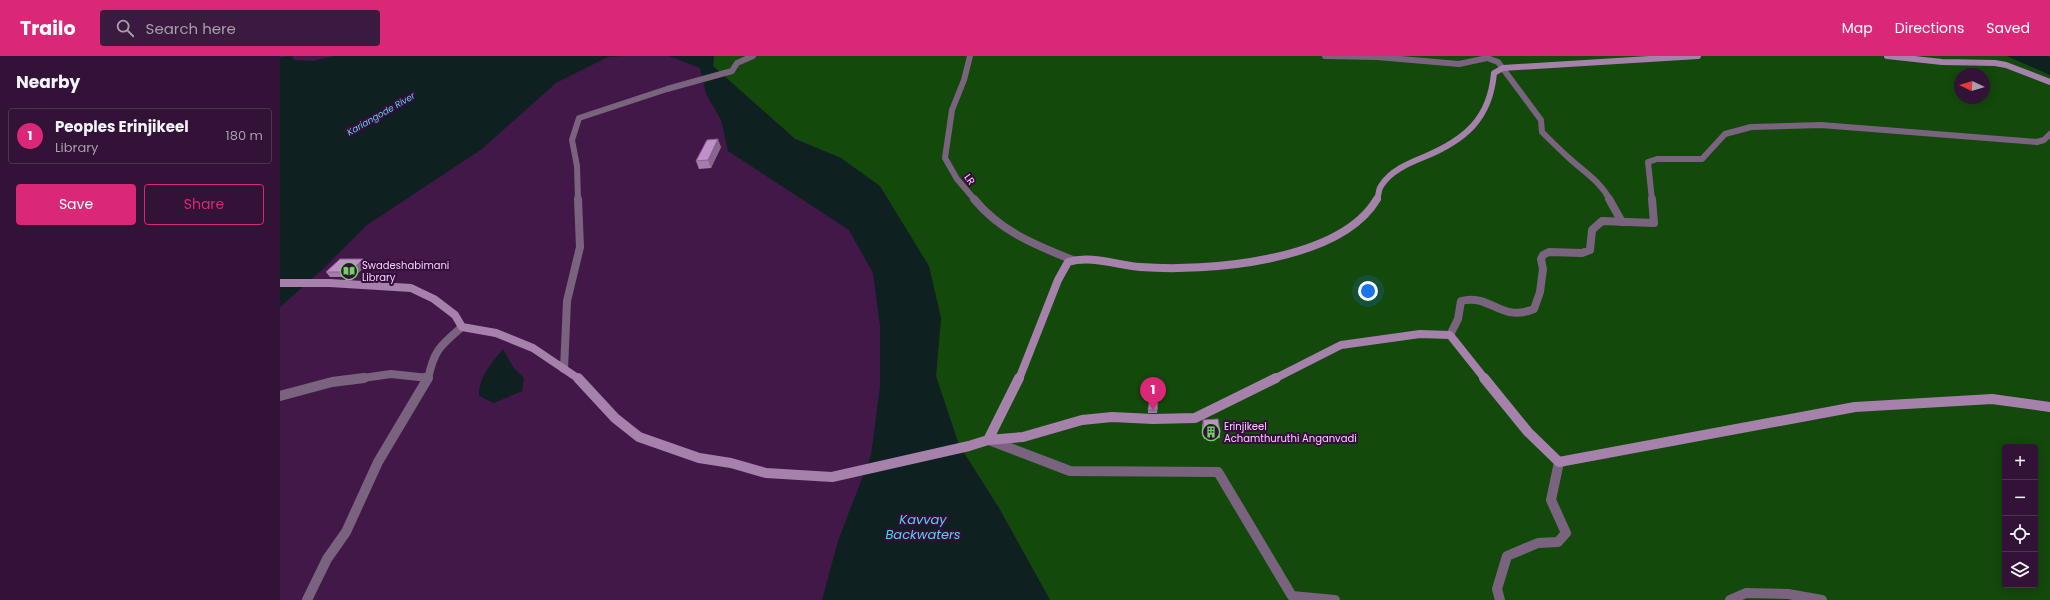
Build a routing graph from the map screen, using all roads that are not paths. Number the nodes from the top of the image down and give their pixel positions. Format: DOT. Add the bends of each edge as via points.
graph roads {
  1 [pos="752,56"];
  2 [pos="970,56"];
  3 [pos="1325,56"];
  4 [pos="1698,56"];
  5 [pos="1887,56"];
  6 [pos="1503,68"];
  7 [pos="2050,82"];
  8 [pos="2050,134"];
  9 [pos="1622,222"];
  10 [pos="1073,260"];
  11 [pos="280,283"];
  12 [pos="462,327"];
  13 [pos="1450,335"];
  14 [pos="564,369"];
  15 [pos="428,378"];
  16 [pos="280,396"];
  17 [pos="2050,406"];
  18 [pos="988,440"];
  19 [pos="1559,462"];
  20 [pos="307,600"];
  21 [pos="1335,600"];
  22 [pos="1500,600"];
  23 [pos="1730,600"];
  24 [pos="1822,600"];
  1 -- 14 [label="street" via="737,63 732,71 579,118 572,140 577,166 580,247 567,301"];
  2 -- 10 [label="street, LR" via="952,110 945,158 957,179 986,215 1040,248"];
  3 -- 6 [label="street" via="1377,57 1460,64 1487,58 1498,62"];
  4 -- 6 [label="main road"];
  5 -- 7 [label="main road" via="1942,62 1995,63"];
  6 -- 9 [label="street" via="1541,120 1542,132 1590,174 1605,191"];
  6 -- 10 [label="main road" via="1494,73 1486,113 1475,124 1450,145 1392,174 1380,187 1377,200 1348,230 1331,240 1301,251 1268,258 1194,268 1137,267"];
  8 -- 9 [label="street" via="2037,142 1821,125 1751,127 1725,134 1702,159 1650,160 1648,162 1654,223"];
  9 -- 13 [label="street" via="1602,221 1596,225 1590,232 1590,250 1549,252 1543,255 1540,292 1534,309 1519,314 1468,297 1460,301 1458,319"];
  10 -- 18 [label="main road" via="1066,263 1054,288 1043,322 1008,402"];
  11 -- 12 [label="main road" via="411,288 434,299 455,315"];
  12 -- 14 [label="main road" via="496,333 527,346"];
  12 -- 15 [label="street" via="435,351 429,363"];
  13 -- 18 [label="main road" via="1420,334 1342,345 1195,418 1153,419 1112,416 1082,420 1023,436"];
  13 -- 19 [label="main road" via="1528,432"];
  14 -- 18 [label="main road" via="578,378 615,418 639,436 699,458 731,463 766,473 832,476"];
  15 -- 16 [label="street" via="384,375 332,382"];
  15 -- 20 [label="street" via="378,462 346,532 327,559"];
  17 -- 19 [label="main road" via="1992,399 1854,407"];
  18 -- 21 [label="street" via="1070,471 1218,472 1292,596"];
  19 -- 22 [label="street" via="1551,500 1566,533 1558,542 1538,543 1507,556 1497,589"];
  23 -- 24 [label="street" via="1746,593 1788,594"];
}
